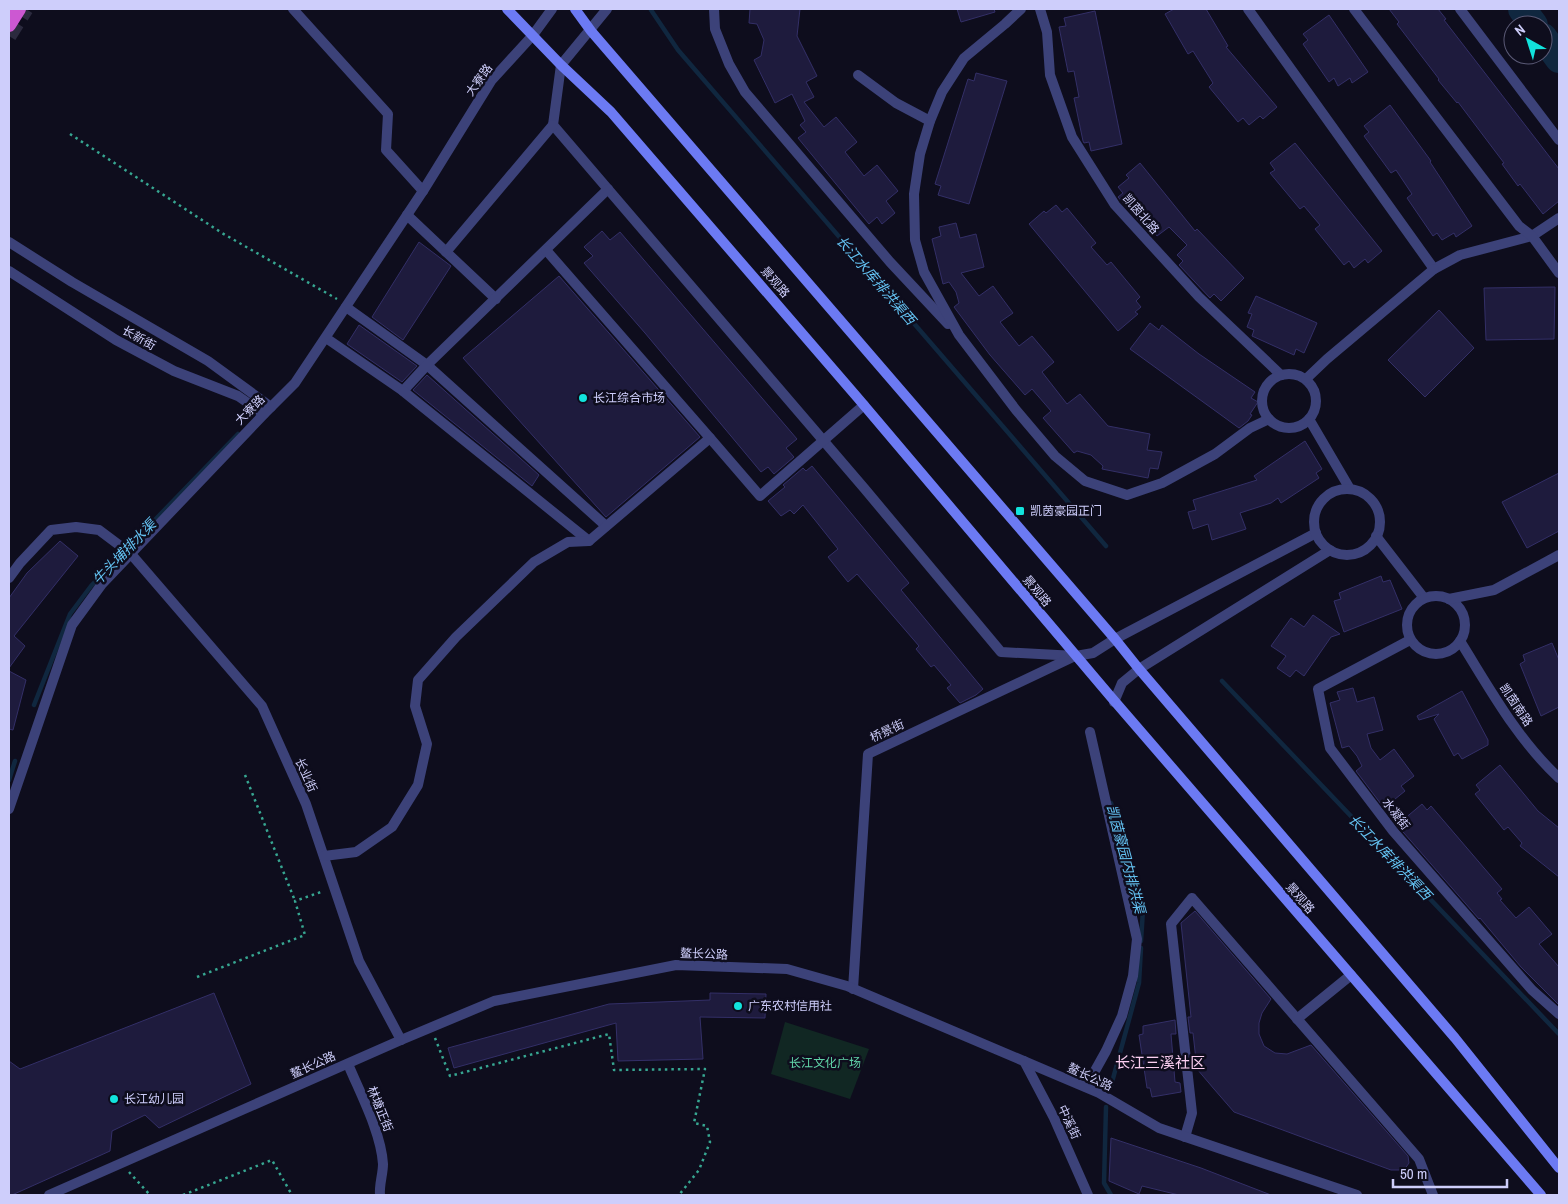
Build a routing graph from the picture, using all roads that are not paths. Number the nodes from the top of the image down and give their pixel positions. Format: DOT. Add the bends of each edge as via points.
graph roads {
  1 [pos="19,9"];
  2 [pos="293,9"];
  3 [pos="507,9"];
  4 [pos="552,9"];
  5 [pos="575,9"];
  6 [pos="607,9"];
  7 [pos="714,9"];
  8 [pos="1021,9"];
  9 [pos="1040,9"];
  10 [pos="1248,9"];
  11 [pos="1354,9"];
  12 [pos="1460,9"];
  13 [pos="9,25"];
  14 [pos="591,31"];
  15 [pos="533,35"];
  16 [pos="561,65"];
  17 [pos="858,75"];
  18 [pos="930,121"];
  19 [pos="553,125"];
  20 [pos="1559,140"];
  21 [pos="608,189"];
  22 [pos="423,191"];
  23 [pos="407,215"];
  24 [pos="1559,218"];
  25 [pos="1532,236"];
  26 [pos="9,242"];
  27 [pos="546,250"];
  28 [pos="446,252"];
  29 [pos="1434,269"];
  30 [pos="9,271"];
  31 [pos="1559,273"];
  32 [pos="496,299"];
  33 [pos="346,307"];
  34 [pos="958,335"];
  35 [pos="326,338"];
  36 [pos="427,365"];
  37 [pos="1281,375"];
  38 [pos="1306,379"];
  39 [pos="403,391"];
  40 [pos="864,404"];
  41 [pos="267,410"];
  42 [pos="1269,419"];
  43 [pos="1309,419"];
  44 [pos="710,438"];
  45 [pos="823,441"];
  46 [pos="1350,489"];
  47 [pos="606,526"];
  48 [pos="1316,533"];
  49 [pos="1376,536"];
  50 [pos="589,541"];
  51 [pos="1330,550"];
  52 [pos="130,553"];
  53 [pos="1559,555"];
  54 [pos="9,578"];
  55 [pos="1424,598"];
  56 [pos="1449,599"];
  57 [pos="1115,638"];
  58 [pos="1410,640"];
  59 [pos="1460,641"];
  60 [pos="1076,656"];
  61 [pos="1139,669"];
  62 [pos="1114,702"];
  63 [pos="1090,732"];
  64 [pos="1559,778"];
  65 [pos="9,809"];
  66 [pos="324,856"];
  67 [pos="1351,975"];
  68 [pos="854,989"];
  69 [pos="1559,1014"];
  70 [pos="1298,1019"];
  71 [pos="401,1040"];
  72 [pos="1024,1061"];
  73 [pos="348,1064"];
  74 [pos="1086,1087"];
  75 [pos="1185,1137"];
  76 [pos="1559,1168"];
  77 [pos="54,1195"];
  78 [pos="380,1195"];
  79 [pos="1088,1195"];
  80 [pos="1357,1195"];
  81 [pos="1433,1195"];
  82 [pos="1541,1195"];
  1 -- 13 [label="highway"];
  2 -- 22 [label="street" via="388,114 386,150"];
  3 -- 15 [label="main road, 景观路"];
  4 -- 15 [label="street, 大寮路"];
  5 -- 14 [label="main road, 景观路"];
  6 -- 14 [label="street"];
  7 -- 34 [label="street" via="715,30 745,92 920,296"];
  8 -- 18 [label="street" via="964,58 942,92"];
  9 -- 37 [label="street, 凯茵北路" via="1047,32 1050,75 1072,137 1115,205 1199,297"];
  10 -- 29 [label="street"];
  11 -- 25 [label="street" via="1519,226"];
  12 -- 20 [label="street"];
  14 -- 16 [label="street"];
  14 -- 57 [label="main road, 景观路"];
  15 -- 16 [label="main road, 景观路"];
  15 -- 22 [label="street, 大寮路" via="491,81"];
  16 -- 19 [label="street"];
  16 -- 40 [label="main road, 景观路" via="611,112"];
  17 -- 18 [label="street"];
  18 -- 34 [label="street" via="920,154 914,194 916,240 924,272"];
  19 -- 21 [label="street"];
  19 -- 28 [label="street"];
  21 -- 27 [label="street"];
  21 -- 45 [label="street"];
  22 -- 23 [label="street, 大寮路"];
  23 -- 28 [label="street"];
  23 -- 33 [label="street, 大寮路"];
  24 -- 25 [label="street"];
  25 -- 29 [label="street" via="1460,255"];
  25 -- 31 [label="street"];
  26 -- 41 [label="street" via="208,361"];
  27 -- 32 [label="street"];
  27 -- 44 [label="street"];
  28 -- 32 [label="street"];
  29 -- 38 [label="street"];
  30 -- 41 [label="street, 长新街" via="116,340 174,371"];
  32 -- 36 [label="street"];
  33 -- 35 [label="street, 大寮路"];
  33 -- 36 [label="street"];
  34 -- 42 [label="street" via="1055,456 1085,481 1127,495 1162,483"];
  35 -- 39 [label="street"];
  35 -- 41 [label="street, 大寮路" via="295,384"];
  36 -- 39 [label="street"];
  36 -- 47 [label="street"];
  37 -- 38 [label="street" via="1298,375"];
  37 -- 42 [label="street" via="1273,379 1263,394 1264,411"];
  38 -- 43 [label="street" via="1312,386 1316,403"];
  39 -- 50 [label="street"];
  40 -- 45 [label="street"];
  40 -- 60 [label="main road, 景观路"];
  41 -- 52 [label="street, 大寮路"];
  42 -- 43 [label="street" via="1285,427 1294,427"];
  43 -- 46 [label="street"];
  44 -- 45 [label="street" via="760,496"];
  44 -- 47 [label="street"];
  45 -- 60 [label="street" via="1001,652"];
  46 -- 48 [label="street" via="1329,494 1321,501 1314,522"];
  46 -- 49 [label="street" via="1365,494 1376,506 1380,526"];
  47 -- 50 [label="street"];
  48 -- 51 [label="street"];
  48 -- 57 [label="street"];
  49 -- 51 [label="street" via="1362,551 1340,554"];
  49 -- 55 [label="street"];
  50 -- 66 [label="street" via="568,542 534,562 418,680 415,706 427,744 418,785 392,827 356,852"];
  51 -- 61 [label="street"];
  52 -- 54 [label="street, 长业街" via="99,530 76,527 51,530"];
  52 -- 65 [label="street, 大寮路" via="72,625"];
  52 -- 66 [label="street, 长业街" via="262,706 306,804"];
  53 -- 56 [label="street" via="1494,590"];
  55 -- 56 [label="street" via="1433,595"];
  55 -- 58 [label="street" via="1410,611 1407,620"];
  56 -- 59 [label="street" via="1463,614 1464,632"];
  57 -- 60 [label="street" via="1093,652"];
  57 -- 61 [label="main road, 景观路"];
  58 -- 59 [label="street" via="1417,647 1435,654 1453,648"];
  58 -- 69 [label="street, 水凝街" via="1318,688 1330,748 1392,831 1532,990"];
  59 -- 64 [label="street, 凯茵南路" via="1510,721"];
  60 -- 62 [label="main road, 景观路"];
  60 -- 68 [label="street, 桥景街" via="868,754"];
  61 -- 62 [label="street" via="1122,683"];
  61 -- 76 [label="main road, 景观路" via="1454,1038"];
  62 -- 67 [label="main road, 景观路"];
  63 -- 74 [label="street" via="1137,939 1133,976 1122,1016"];
  66 -- 71 [label="street, 长业街" via="359,961"];
  67 -- 70 [label="street"];
  67 -- 82 [label="main road, 景观路"];
  68 -- 71 [label="street, 鳌长公路" via="787,969 676,965 494,1001"];
  68 -- 72 [label="street, 鳌长公路"];
  70 -- 75 [label="street" via="1192,898 1171,924 1192,1113"];
  70 -- 81 [label="street" via="1419,1159"];
  71 -- 73 [label="street, 鳌长公路"];
  72 -- 74 [label="street, 鳌长公路"];
  72 -- 79 [label="street, 中溪街" via="1054,1118"];
  73 -- 77 [label="street, 鳌长公路"];
  73 -- 78 [label="street, 林塘正街" via="379,1140 383,1165"];
  74 -- 75 [label="street, 鳌长公路" via="1159,1128"];
  75 -- 80 [label="street, 鳌长公路"];
}
